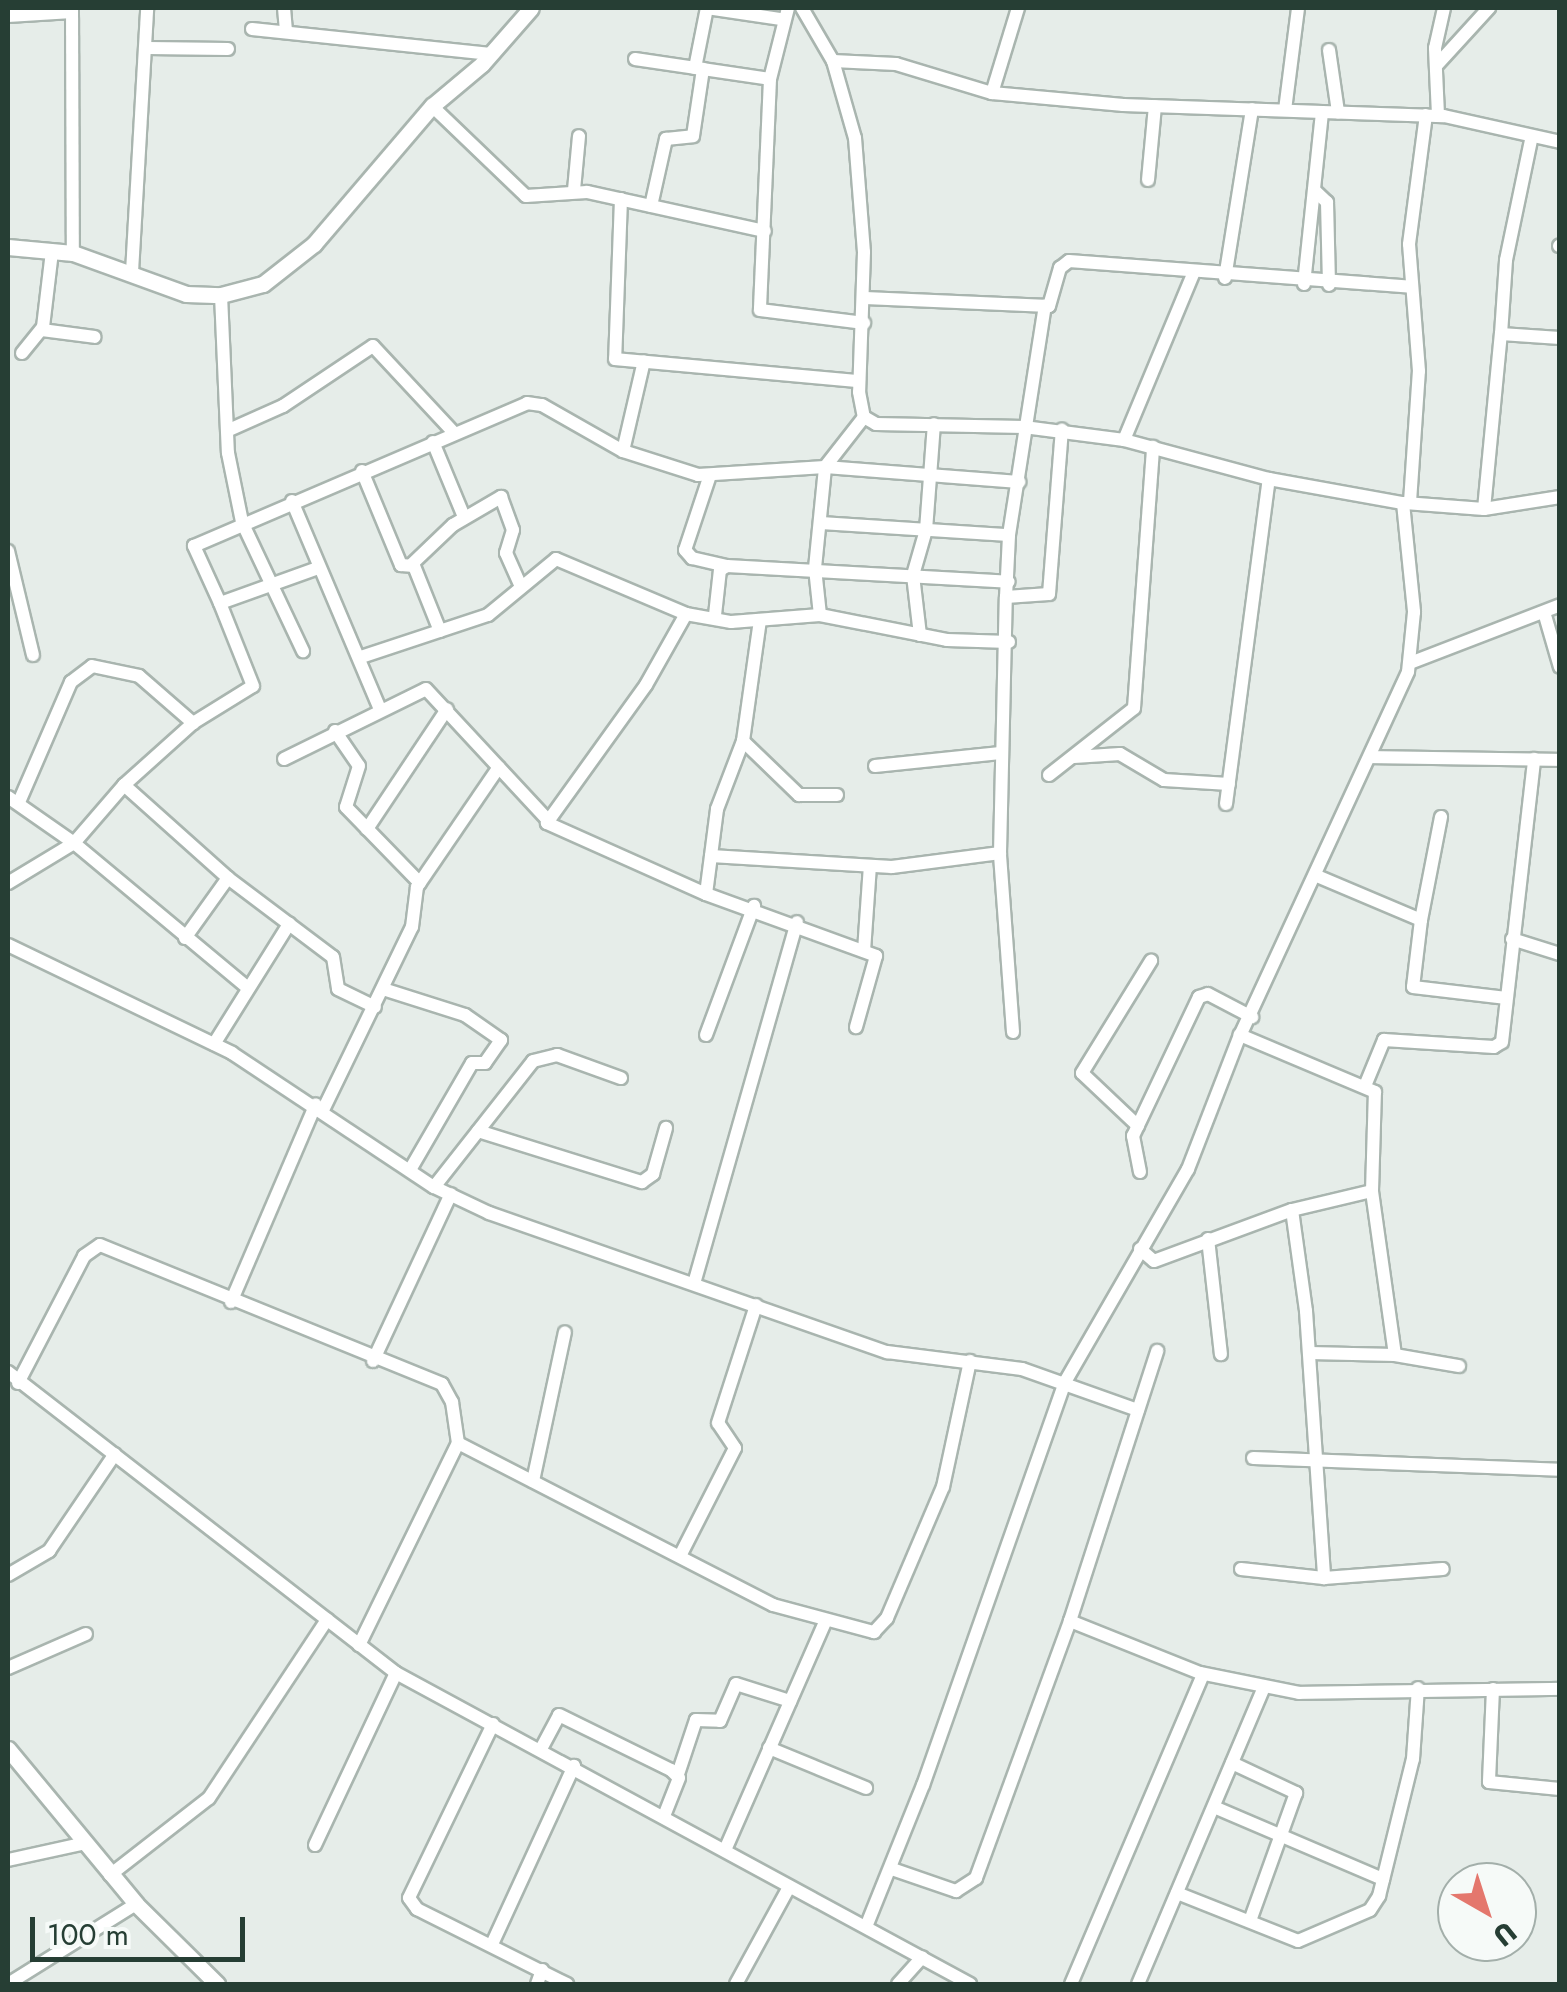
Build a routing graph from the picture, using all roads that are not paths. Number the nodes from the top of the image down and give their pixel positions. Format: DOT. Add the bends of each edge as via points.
graph roads {
  1 [pos="147,8"];
  2 [pos="284,8"];
  3 [pos="531,8"];
  4 [pos="707,8"];
  5 [pos="802,8"];
  6 [pos="1018,8"];
  7 [pos="1298,8"];
  8 [pos="1430,8"];
  9 [pos="1444,8"];
  10 [pos="1489,8"];
  11 [pos="72,10"];
  12 [pos="784,13"];
  13 [pos="8,16"];
  14 [pos="252,30"];
  15 [pos="286,32"];
  16 [pos="148,48"];
  17 [pos="228,49"];
  18 [pos="1329,50"];
  19 [pos="491,54"];
  20 [pos="635,59"];
  21 [pos="833,61"];
  22 [pos="1436,66"];
  23 [pos="699,69"];
  24 [pos="770,79"];
  25 [pos="992,93"];
  26 [pos="432,106"];
  27 [pos="1155,106"];
  28 [pos="1252,109"];
  29 [pos="1285,110"];
  30 [pos="1322,112"];
  31 [pos="1338,112"];
  32 [pos="1432,115"];
  33 [pos="578,136"];
  34 [pos="1531,140"];
  35 [pos="1560,142"];
  36 [pos="1148,180"];
  37 [pos="574,190"];
  38 [pos="1314,190"];
  39 [pos="621,198"];
  40 [pos="651,206"];
  41 [pos="765,231"];
  42 [pos="8,247"];
  43 [pos="52,251"];
  44 [pos="73,253"];
  45 [pos="132,272"];
  46 [pos="1193,274"];
  47 [pos="1225,278"];
  48 [pos="1304,284"];
  49 [pos="1330,284"];
  50 [pos="1411,288"];
  51 [pos="221,295"];
  52 [pos="865,298"];
  53 [pos="1045,306"];
  54 [pos="864,323"];
  55 [pos="42,330"];
  56 [pos="1501,334"];
  57 [pos="95,337"];
  58 [pos="1560,338"];
  59 [pos="22,353"];
  60 [pos="644,361"];
  61 [pos="859,381"];
  62 [pos="864,417"];
  63 [pos="934,424"];
  64 [pos="1024,427"];
  65 [pos="230,430"];
  66 [pos="1062,430"];
  67 [pos="454,433"];
  68 [pos="1124,440"];
  69 [pos="433,442"];
  70 [pos="1153,447"];
  71 [pos="623,451"];
  72 [pos="825,467"];
  73 [pos="362,472"];
  74 [pos="710,475"];
  75 [pos="930,476"];
  76 [pos="1269,479"];
  77 [pos="1019,482"];
  78 [pos="1560,496"];
  79 [pos="292,501"];
  80 [pos="1406,503"];
  81 [pos="1484,509"];
  82 [pos="464,517"];
  83 [pos="242,522"];
  84 [pos="821,523"];
  85 [pos="926,530"];
  86 [pos="1009,535"];
  87 [pos="8,551"];
  88 [pos="412,564"];
  89 [pos="728,566"];
  90 [pos="318,568"];
  91 [pos="815,568"];
  92 [pos="12,576"];
  93 [pos="913,576"];
  94 [pos="1008,582"];
  95 [pos="521,587"];
  96 [pos="269,588"];
  97 [pos="1006,598"];
  98 [pos="220,603"];
  99 [pos="1560,605"];
  100 [pos="1544,612"];
  101 [pos="686,614"];
  102 [pos="820,614"];
  103 [pos="715,615"];
  104 [pos="760,620"];
  105 [pos="440,631"];
  106 [pos="920,634"];
  107 [pos="1009,642"];
  108 [pos="303,651"];
  109 [pos="32,654"];
  110 [pos="361,657"];
  111 [pos="1410,663"];
  112 [pos="1560,667"];
  113 [pos="380,709"];
  114 [pos="447,709"];
  115 [pos="193,723"];
  116 [pos="334,731"];
  117 [pos="743,741"];
  118 [pos="1000,753"];
  119 [pos="1073,757"];
  120 [pos="1372,757"];
  121 [pos="284,759"];
  122 [pos="1534,759"];
  123 [pos="1560,760"];
  124 [pos="499,766"];
  125 [pos="875,766"];
  126 [pos="1049,774"];
  127 [pos="1229,784"];
  128 [pos="124,785"];
  129 [pos="837,795"];
  130 [pos="13,800"];
  131 [pos="1226,804"];
  132 [pos="1441,817"];
  133 [pos="546,819"];
  134 [pos="366,829"];
  135 [pos="74,843"];
  136 [pos="1000,852"];
  137 [pos="711,856"];
  138 [pos="870,866"];
  139 [pos="1317,876"];
  140 [pos="228,878"];
  141 [pos="420,882"];
  142 [pos="8,884"];
  143 [pos="706,894"];
  144 [pos="754,906"];
  145 [pos="1420,920"];
  146 [pos="797,922"];
  147 [pos="289,924"];
  148 [pos="185,938"];
  149 [pos="1512,939"];
  150 [pos="8,946"];
  151 [pos="864,951"];
  152 [pos="1560,954"];
  153 [pos="1152,961"];
  154 [pos="247,987"];
  155 [pos="383,989"];
  156 [pos="1506,998"];
  157 [pos="375,1007"];
  158 [pos="1252,1017"];
  159 [pos="856,1027"];
  160 [pos="1013,1032"];
  161 [pos="706,1035"];
  162 [pos="1240,1035"];
  163 [pos="214,1044"];
  164 [pos="621,1078"];
  165 [pos="1365,1086"];
  166 [pos="320,1106"];
  167 [pos="1138,1126"];
  168 [pos="666,1128"];
  169 [pos="478,1131"];
  170 [pos="410,1170"];
  171 [pos="1140,1172"];
  172 [pos="434,1187"];
  173 [pos="1372,1190"];
  174 [pos="451,1194"];
  175 [pos="1292,1210"];
  176 [pos="1208,1239"];
  177 [pos="1140,1250"];
  178 [pos="695,1280"];
  179 [pos="231,1302"];
  180 [pos="756,1305"];
  181 [pos="565,1332"];
  182 [pos="1157,1351"];
  183 [pos="1310,1353"];
  184 [pos="1221,1354"];
  185 [pos="1395,1355"];
  186 [pos="373,1361"];
  187 [pos="970,1362"];
  188 [pos="1458,1366"];
  189 [pos="13,1377"];
  190 [pos="1066,1382"];
  191 [pos="1138,1410"];
  192 [pos="458,1442"];
  193 [pos="115,1454"];
  194 [pos="1253,1458"];
  195 [pos="1316,1458"];
  196 [pos="1560,1470"];
  197 [pos="533,1481"];
  198 [pos="680,1556"];
  199 [pos="1241,1569"];
  200 [pos="1442,1569"];
  201 [pos="8,1575"];
  202 [pos="1324,1578"];
  203 [pos="327,1620"];
  204 [pos="1070,1621"];
  205 [pos="825,1622"];
  206 [pos="86,1634"];
  207 [pos="358,1645"];
  208 [pos="8,1668"];
  209 [pos="396,1673"];
  210 [pos="1203,1674"];
  211 [pos="1264,1687"];
  212 [pos="1418,1688"];
  213 [pos="1494,1689"];
  214 [pos="1560,1689"];
  215 [pos="790,1701"];
  216 [pos="493,1724"];
  217 [pos="770,1748"];
  218 [pos="8,1749"];
  219 [pos="542,1749"];
  220 [pos="1232,1763"];
  221 [pos="574,1766"];
  222 [pos="678,1774"];
  223 [pos="866,1788"];
  224 [pos="1560,1789"];
  225 [pos="1214,1806"];
  226 [pos="664,1816"];
  227 [pos="1284,1836"];
  228 [pos="85,1842"];
  229 [pos="315,1844"];
  230 [pos="725,1850"];
  231 [pos="8,1860"];
  232 [pos="892,1869"];
  233 [pos="110,1875"];
  234 [pos="1384,1879"];
  235 [pos="789,1887"];
  236 [pos="1177,1893"];
  237 [pos="136,1904"];
  238 [pos="1250,1921"];
  239 [pos="867,1924"];
  240 [pos="493,1942"];
  241 [pos="922,1957"];
  242 [pos="542,1970"];
  243 [pos="8,1984"];
  244 [pos="217,1984"];
  245 [pos="537,1984"];
  246 [pos="566,1984"];
  247 [pos="736,1984"];
  248 [pos="898,1984"];
  249 [pos="970,1984"];
  250 [pos="1071,1984"];
  251 [pos="1138,1984"];
  1 -- 16 [label="street"];
  2 -- 15 [label="street"];
  3 -- 19 [label="street"];
  4 -- 12 [label="street"];
  4 -- 23 [label="street"];
  5 -- 21 [label="street"];
  6 -- 25 [label="street"];
  7 -- 29 [label="street"];
  8 -- 9 [label="street"];
  9 -- 22 [label="street"];
  10 -- 22 [label="street"];
  11 -- 13 [label="street"];
  11 -- 44 [label="street"];
  12 -- 24 [label="street"];
  14 -- 15 [label="street"];
  15 -- 19 [label="street"];
  16 -- 17 [label="street"];
  16 -- 45 [label="street"];
  18 -- 31 [label="street"];
  19 -- 26 [label="street"];
  20 -- 23 [label="street"];
  21 -- 25 [label="street" via="896,64"];
  21 -- 52 [label="street" via="855,138"];
  22 -- 32 [label="street"];
  23 -- 24 [label="street"];
  23 -- 40 [label="street" via="693,136 666,139"];
  24 -- 41 [label="street"];
  25 -- 27 [label="street"];
  26 -- 37 [label="street" via="526,196"];
  26 -- 51 [label="street" via="314,244 263,284"];
  27 -- 28 [label="street"];
  27 -- 36 [label="street"];
  28 -- 29 [label="street"];
  28 -- 47 [label="street"];
  29 -- 30 [label="street"];
  30 -- 31 [label="street"];
  30 -- 38 [label="street"];
  31 -- 32 [label="street"];
  32 -- 34 [label="street"];
  32 -- 50 [label="street" via="1410,234"];
  33 -- 37 [label="street"];
  34 -- 35 [label="street"];
  34 -- 56 [label="street" via="1506,260"];
  37 -- 39 [label="street"];
  38 -- 48 [label="street"];
  38 -- 49 [label="street" via="1327,202"];
  39 -- 40 [label="street"];
  39 -- 60 [label="street" via="614,357"];
  40 -- 41 [label="street"];
  41 -- 54 [label="street" via="760,310"];
  42 -- 43 [label="street"];
  43 -- 44 [label="street"];
  43 -- 55 [label="street"];
  44 -- 45 [label="street"];
  45 -- 51 [label="street" via="186,294"];
  46 -- 47 [label="street"];
  46 -- 53 [label="street" via="1069,261 1060,268 1054,301"];
  46 -- 68 [label="street"];
  47 -- 48 [label="street"];
  48 -- 49 [label="street"];
  49 -- 50 [label="street"];
  50 -- 80 [label="street" via="1418,371"];
  51 -- 65 [label="street"];
  52 -- 53 [label="street"];
  52 -- 54 [label="street"];
  53 -- 64 [label="street"];
  54 -- 61 [label="street"];
  55 -- 57 [label="street"];
  55 -- 59 [label="street" via="27,339"];
  56 -- 58 [label="street"];
  56 -- 81 [label="street"];
  60 -- 61 [label="street"];
  60 -- 71 [label="street"];
  61 -- 62 [label="street"];
  62 -- 63 [label="street" via="876,424"];
  62 -- 72 [label="street"];
  63 -- 64 [label="street"];
  63 -- 75 [label="street"];
  64 -- 66 [label="street"];
  64 -- 77 [label="street"];
  65 -- 67 [label="street" via="292,400 373,346"];
  65 -- 83 [label="street"];
  66 -- 68 [label="street"];
  66 -- 97 [label="street" via="1048,594"];
  67 -- 69 [label="street"];
  67 -- 71 [label="street" via="536,402"];
  68 -- 70 [label="street"];
  69 -- 73 [label="street"];
  69 -- 82 [label="street"];
  70 -- 76 [label="street"];
  70 -- 119 [label="street" via="1134,708"];
  71 -- 74 [label="street"];
  72 -- 74 [label="street"];
  72 -- 75 [label="street"];
  72 -- 84 [label="street"];
  73 -- 79 [label="street"];
  73 -- 88 [label="street" via="400,564"];
  74 -- 89 [label="street" via="685,552"];
  75 -- 77 [label="street"];
  75 -- 85 [label="street"];
  76 -- 80 [label="street"];
  76 -- 127 [label="street"];
  77 -- 86 [label="street"];
  78 -- 81 [label="street"];
  79 -- 83 [label="street"];
  79 -- 90 [label="street"];
  80 -- 81 [label="street"];
  80 -- 111 [label="street" via="1414,612"];
  82 -- 88 [label="street"];
  82 -- 95 [label="street" via="504,500 512,530 506,552"];
  83 -- 96 [label="street"];
  83 -- 98 [label="street" via="194,546"];
  84 -- 85 [label="street"];
  84 -- 91 [label="street"];
  85 -- 86 [label="street"];
  85 -- 93 [label="street"];
  86 -- 94 [label="street"];
  87 -- 92 [label="street"];
  88 -- 105 [label="street"];
  89 -- 91 [label="street"];
  89 -- 103 [label="street" via="720,570"];
  90 -- 96 [label="street"];
  90 -- 110 [label="street"];
  91 -- 93 [label="street"];
  91 -- 102 [label="street"];
  92 -- 109 [label="street"];
  93 -- 94 [label="street"];
  93 -- 106 [label="street"];
  94 -- 97 [label="street"];
  95 -- 101 [label="street" via="556,559"];
  95 -- 105 [label="street" via="488,615"];
  96 -- 98 [label="street"];
  96 -- 108 [label="street"];
  97 -- 107 [label="street"];
  98 -- 115 [label="street" via="254,684"];
  99 -- 100 [label="street"];
  100 -- 111 [label="street"];
  100 -- 112 [label="street"];
  101 -- 103 [label="street"];
  101 -- 133 [label="street" via="646,685"];
  102 -- 104 [label="street"];
  102 -- 106 [label="street"];
  103 -- 104 [label="street" via="731,622"];
  104 -- 117 [label="street"];
  105 -- 110 [label="street"];
  106 -- 107 [label="street"];
  107 -- 118 [label="street"];
  110 -- 113 [label="street"];
  111 -- 120 [label="street"];
  113 -- 114 [label="street" via="426,688"];
  113 -- 116 [label="street"];
  114 -- 124 [label="street"];
  114 -- 134 [label="street"];
  115 -- 128 [label="street"];
  115 -- 130 [label="street" via="138,676 92,666 71,682"];
  116 -- 121 [label="street"];
  116 -- 134 [label="street" via="359,766 345,804"];
  117 -- 129 [label="street" via="799,795"];
  117 -- 137 [label="street" via="717,809"];
  118 -- 125 [label="street"];
  118 -- 136 [label="street"];
  119 -- 126 [label="street"];
  119 -- 127 [label="street" via="1120,754 1164,780"];
  120 -- 122 [label="street"];
  120 -- 139 [label="street"];
  122 -- 123 [label="street"];
  122 -- 149 [label="street"];
  124 -- 133 [label="street"];
  124 -- 141 [label="street"];
  127 -- 131 [label="street"];
  128 -- 135 [label="street"];
  128 -- 140 [label="street"];
  130 -- 135 [label="street"];
  132 -- 145 [label="street"];
  133 -- 143 [label="street" via="553,829"];
  134 -- 141 [label="street"];
  135 -- 142 [label="street"];
  135 -- 148 [label="street"];
  136 -- 138 [label="street"];
  136 -- 160 [label="street"];
  137 -- 138 [label="street"];
  137 -- 143 [label="street"];
  138 -- 151 [label="street"];
  139 -- 145 [label="street"];
  139 -- 158 [label="street"];
  140 -- 147 [label="street"];
  140 -- 148 [label="street"];
  141 -- 155 [label="street" via="412,926"];
  143 -- 144 [label="street"];
  144 -- 146 [label="street"];
  144 -- 161 [label="street"];
  145 -- 156 [label="street" via="1413,987"];
  146 -- 151 [label="street"];
  146 -- 178 [label="street"];
  147 -- 154 [label="street"];
  147 -- 157 [label="street" via="335,960 338,989"];
  148 -- 154 [label="street"];
  149 -- 152 [label="street"];
  149 -- 156 [label="street"];
  150 -- 163 [label="street"];
  151 -- 159 [label="street" via="880,960"];
  153 -- 167 [label="street" via="1082,1073"];
  154 -- 163 [label="street"];
  155 -- 157 [label="street"];
  155 -- 170 [label="street" via="465,1015 502,1040 485,1063 472,1063"];
  156 -- 165 [label="street" via="1500,1045 1384,1040"];
  157 -- 166 [label="street"];
  158 -- 162 [label="street"];
  158 -- 167 [label="street" via="1202,994"];
  162 -- 165 [label="street"];
  162 -- 177 [label="street" via="1188,1169"];
  163 -- 166 [label="street"];
  164 -- 169 [label="street" via="557,1056 540,1057"];
  165 -- 173 [label="street" via="1377,1098"];
  166 -- 170 [label="street"];
  166 -- 179 [label="street"];
  167 -- 171 [label="street" via="1132,1147"];
  168 -- 169 [label="street" via="652,1174 642,1182"];
  169 -- 172 [label="street"];
  170 -- 172 [label="street"];
  172 -- 174 [label="street"];
  173 -- 175 [label="street"];
  173 -- 185 [label="street"];
  174 -- 178 [label="street"];
  174 -- 186 [label="street"];
  175 -- 176 [label="street"];
  175 -- 183 [label="street"];
  176 -- 177 [label="street" via="1154,1261"];
  176 -- 184 [label="street"];
  177 -- 190 [label="street"];
  178 -- 180 [label="street"];
  179 -- 186 [label="street"];
  179 -- 189 [label="street" via="110,1248 90,1248"];
  180 -- 187 [label="street" via="887,1352"];
  180 -- 198 [label="street" via="718,1423 735,1448"];
  181 -- 197 [label="street"];
  182 -- 191 [label="street"];
  183 -- 185 [label="street"];
  183 -- 195 [label="street"];
  185 -- 188 [label="street"];
  186 -- 192 [label="street" via="442,1384"];
  187 -- 190 [label="street"];
  187 -- 205 [label="street" via="943,1487 887,1618 866,1634"];
  189 -- 193 [label="street"];
  190 -- 191 [label="street"];
  190 -- 232 [label="street"];
  191 -- 204 [label="street"];
  192 -- 197 [label="street"];
  192 -- 207 [label="street"];
  193 -- 201 [label="street" via="49,1552"];
  193 -- 203 [label="street"];
  194 -- 195 [label="street"];
  195 -- 196 [label="street"];
  195 -- 202 [label="street"];
  197 -- 198 [label="street"];
  198 -- 205 [label="street" via="773,1605"];
  199 -- 202 [label="street"];
  200 -- 202 [label="street"];
  203 -- 207 [label="street"];
  203 -- 233 [label="street" via="210,1798"];
  204 -- 210 [label="street"];
  204 -- 232 [label="street" via="972,1886 956,1891"];
  205 -- 215 [label="street"];
  206 -- 208 [label="street"];
  207 -- 209 [label="street"];
  209 -- 216 [label="street"];
  209 -- 229 [label="street"];
  210 -- 211 [label="street"];
  210 -- 250 [label="street"];
  211 -- 212 [label="street" via="1299,1694"];
  211 -- 220 [label="street"];
  212 -- 213 [label="street"];
  212 -- 234 [label="street" via="1413,1760"];
  213 -- 214 [label="street"];
  213 -- 224 [label="street" via="1490,1782"];
  215 -- 217 [label="street"];
  215 -- 222 [label="street" via="743,1682 734,1686 720,1721 696,1720"];
  216 -- 219 [label="street"];
  216 -- 240 [label="street" via="410,1898 417,1909"];
  217 -- 223 [label="street"];
  217 -- 230 [label="street"];
  218 -- 228 [label="street"];
  219 -- 221 [label="street"];
  219 -- 222 [label="street" via="559,1715"];
  220 -- 225 [label="street"];
  220 -- 227 [label="street" via="1295,1788"];
  221 -- 226 [label="street"];
  221 -- 240 [label="street"];
  222 -- 226 [label="street"];
  225 -- 227 [label="street"];
  225 -- 236 [label="street"];
  226 -- 230 [label="street"];
  227 -- 234 [label="street"];
  227 -- 238 [label="street"];
  228 -- 231 [label="street"];
  228 -- 233 [label="street"];
  230 -- 235 [label="street"];
  232 -- 239 [label="street"];
  233 -- 237 [label="street"];
  234 -- 238 [label="street" via="1370,1910 1313,1939 1298,1940"];
  235 -- 239 [label="street"];
  235 -- 247 [label="street"];
  236 -- 238 [label="street"];
  236 -- 251 [label="street"];
  237 -- 243 [label="street"];
  237 -- 244 [label="street"];
  239 -- 241 [label="street"];
  240 -- 242 [label="street"];
  241 -- 248 [label="street"];
  241 -- 249 [label="street"];
  242 -- 245 [label="street"];
  242 -- 246 [label="street"];
}
